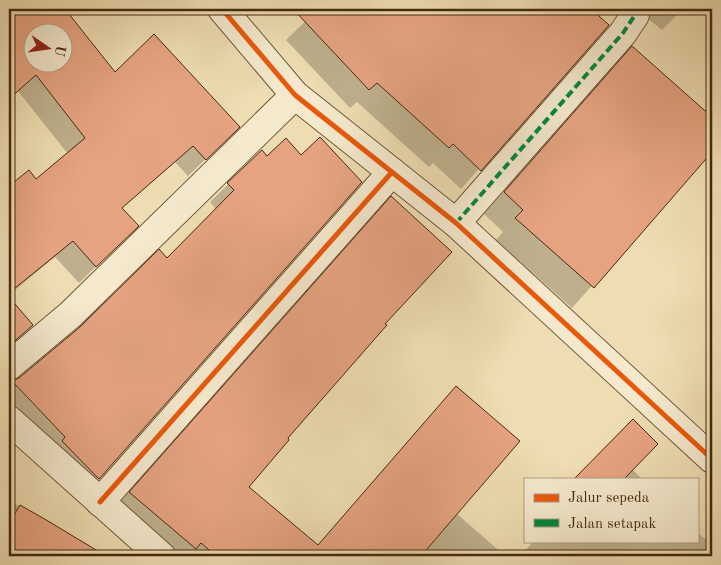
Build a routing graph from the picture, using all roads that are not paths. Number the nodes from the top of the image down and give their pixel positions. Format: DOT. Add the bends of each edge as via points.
graph roads {
  1 [pos="222,9"];
  2 [pos="635,9"];
  3 [pos="295,94"];
  4 [pos="392,172"];
  5 [pos="456,223"];
  6 [pos="9,366"];
  7 [pos="9,420"];
  8 [pos="712,459"];
  9 [pos="100,502"];
  10 [pos="161,556"];
  1 -- 3 [label="street"];
  2 -- 5 [label="street" via="635,15 623,33"];
  3 -- 4 [label="street"];
  3 -- 6 [label="street" via="70,315"];
  4 -- 5 [label="street"];
  4 -- 9 [label="street"];
  5 -- 8 [label="street"];
  7 -- 9 [label="street"];
  9 -- 10 [label="street"];
}
